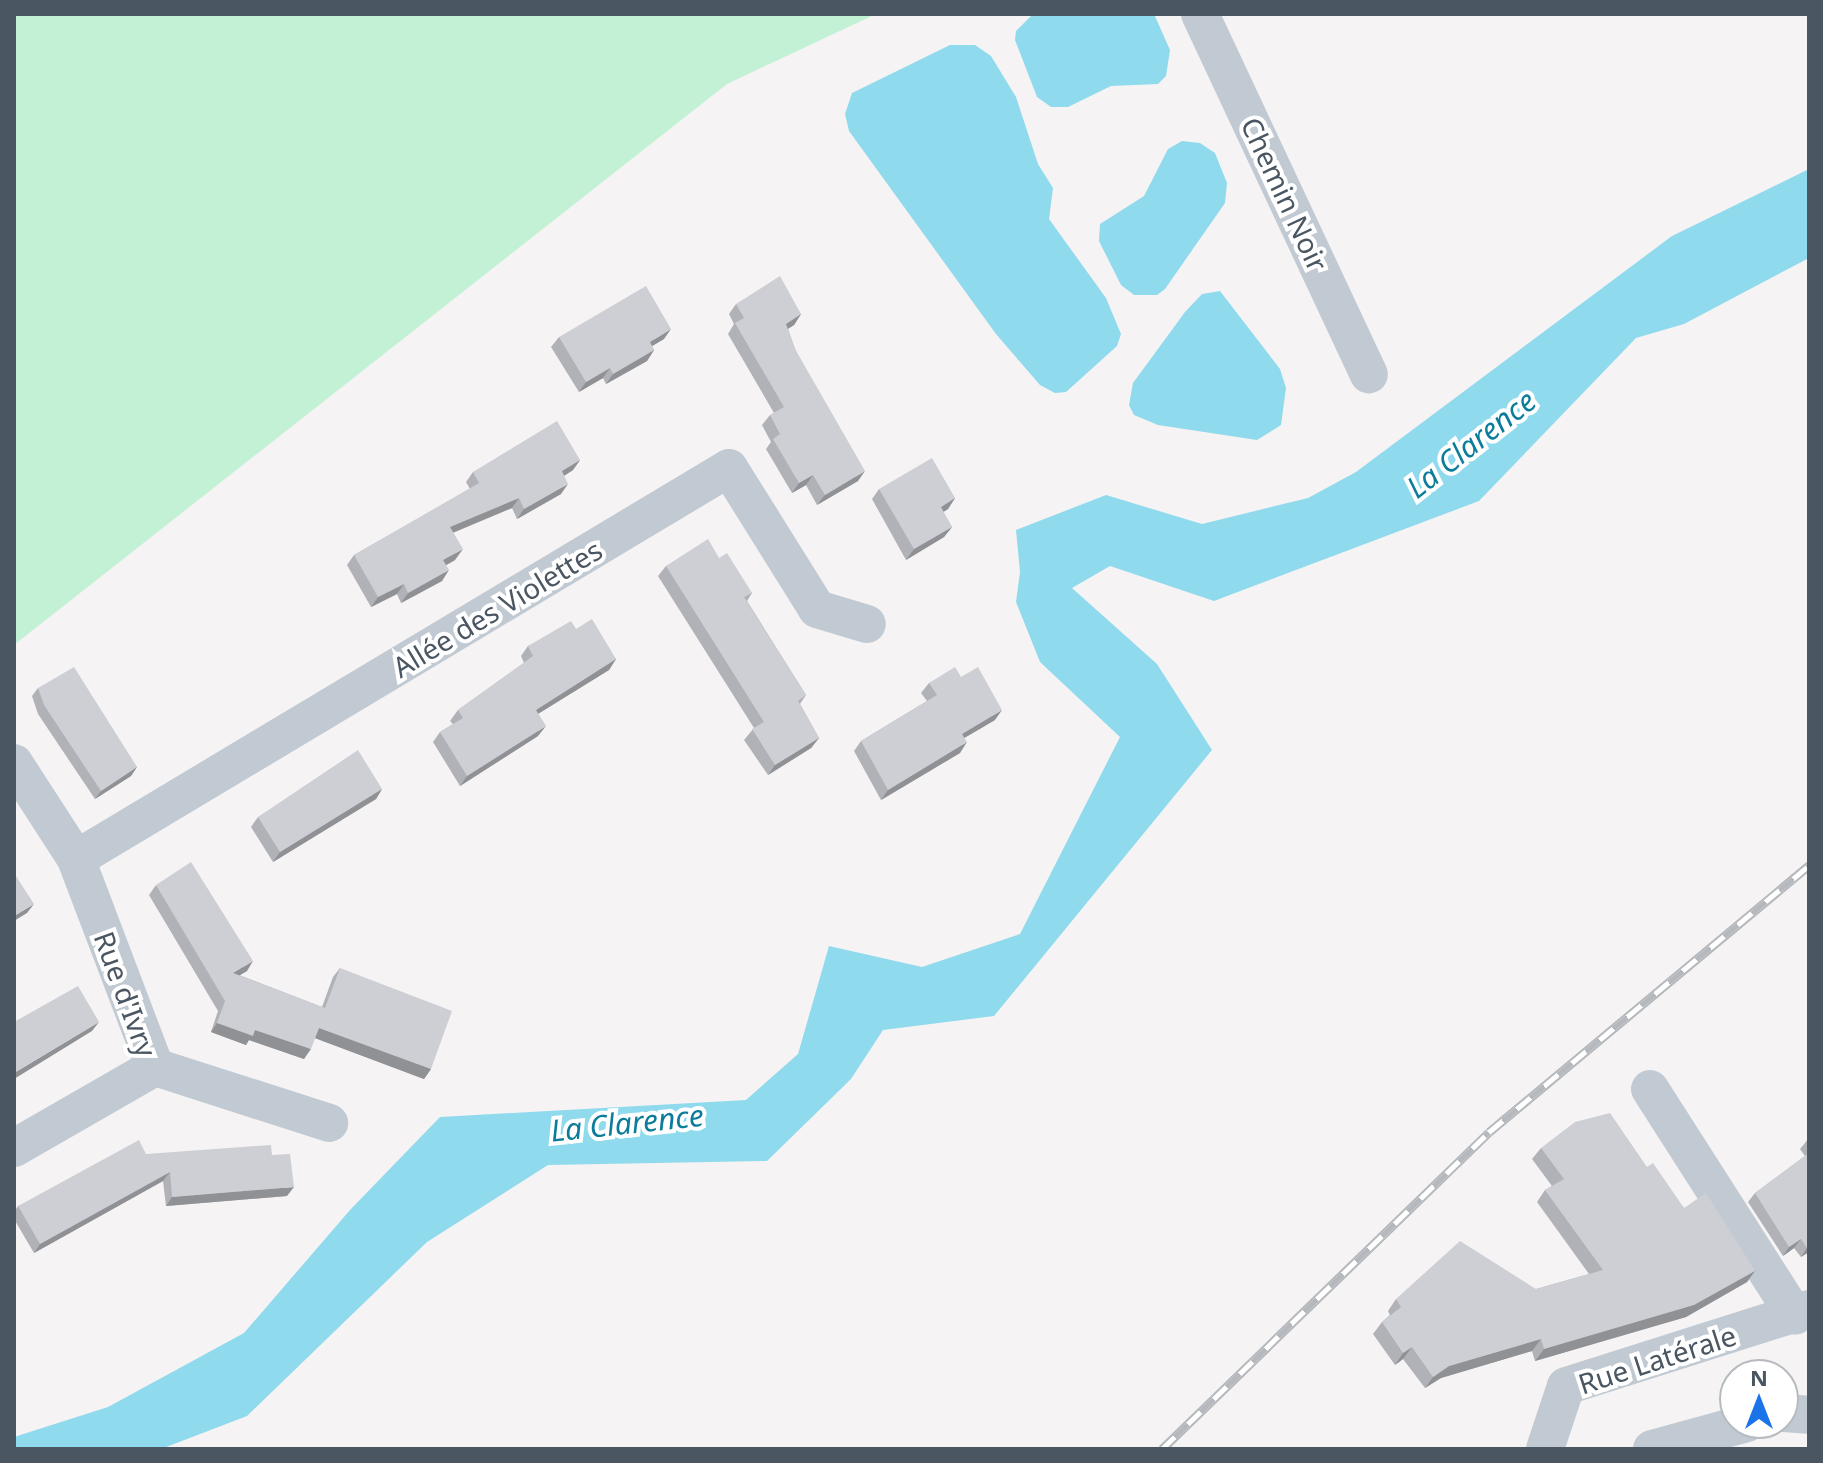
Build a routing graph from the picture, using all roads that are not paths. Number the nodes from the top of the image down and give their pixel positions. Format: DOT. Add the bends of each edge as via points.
graph roads {
  1 [pos="1200,14"];
  2 [pos="1369,374"];
  3 [pos="867,624"];
  4 [pos="14,763"];
  5 [pos="76,859"];
  6 [pos="155,1067"];
  7 [pos="1650,1089"];
  8 [pos="329,1123"];
  9 [pos="14,1148"];
  10 [pos="1802,1312"];
  11 [pos="1719,1431"];
  12 [pos="1545,1449"];
  13 [pos="1652,1449"];
  1 -- 2 [label="street, Chemin Noir"];
  3 -- 5 [label="street, Allée des Violettes" via="817,609 729,468"];
  4 -- 5 [label="street, Rue d'Ivry"];
  5 -- 6 [label="street, Rue d'Ivry"];
  6 -- 8 [label="street"];
  6 -- 9 [label="street, Rue d'Ivry"];
  7 -- 10 [label="street"];
  10 -- 12 [label="street, Rue Latérale" via="1566,1386"];
  11 -- 13 [label="street"];
}
